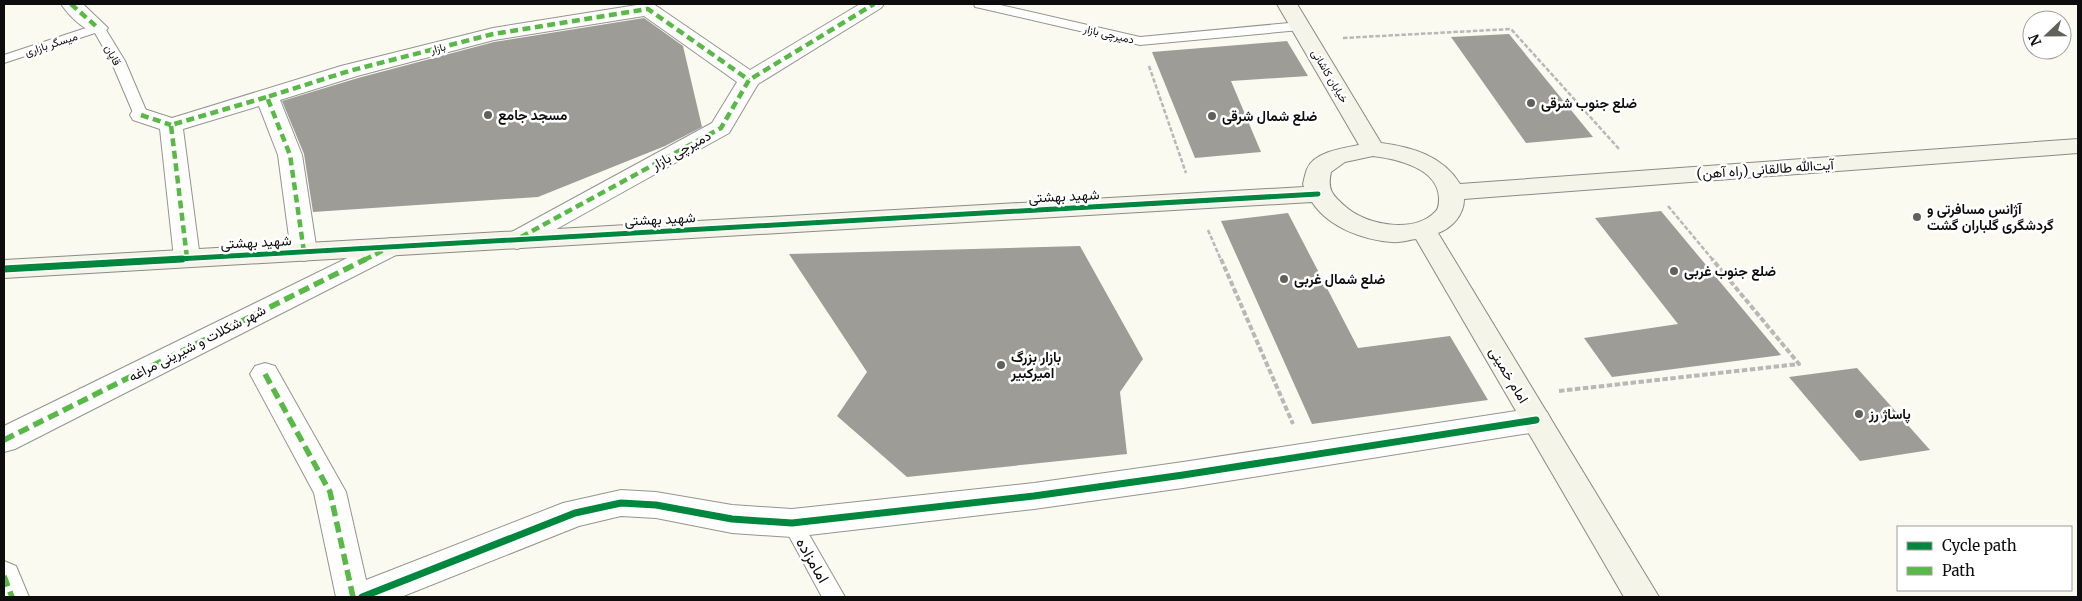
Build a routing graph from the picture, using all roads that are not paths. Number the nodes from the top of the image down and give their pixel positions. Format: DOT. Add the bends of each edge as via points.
graph roads {
  1 [pos="71,4"];
  2 [pos="874,4"];
  3 [pos="980,4"];
  4 [pos="1287,4"];
  5 [pos="98,28"];
  6 [pos="1305,33"];
  7 [pos="4,59"];
  8 [pos="749,80"];
  9 [pos="267,98"];
  10 [pos="141,115"];
  11 [pos="171,125"];
  12 [pos="2077,148"];
  13 [pos="1373,149"];
  14 [pos="1452,192"];
  15 [pos="1318,194"];
  16 [pos="1423,230"];
  17 [pos="517,240"];
  18 [pos="390,247"];
  19 [pos="304,252"];
  20 [pos="187,258"];
  21 [pos="4,269"];
  22 [pos="265,374"];
  23 [pos="1528,408"];
  24 [pos="4,440"];
  25 [pos="792,523"];
  26 [pos="4,576"];
  27 [pos="12,597"];
  28 [pos="353,597"];
  29 [pos="362,597"];
  30 [pos="834,597"];
  31 [pos="1642,597"];
  1 -- 5 [label="street, قاپان"];
  2 -- 8 [label="street, دمیرچی بازار"];
  3 -- 6 [label="lane, دمیرچی بازار" via="1140,41"];
  4 -- 6 [label="street, خیابان کاشانی"];
  5 -- 7 [label="lane, میسگر بازاری"];
  5 -- 10 [label="lane, قاپان" via="118,61"];
  6 -- 13 [label="street, خیابان کاشانی"];
  8 -- 9 [label="street, بازار" via="648,8 493,34 349,71"];
  8 -- 17 [label="street, دمیرچی بازار" via="721,128"];
  9 -- 11 [label="street, بازار"];
  9 -- 19 [label="street" via="290,156"];
  10 -- 11 [label="street"];
  11 -- 20 [label="street"];
  12 -- 14 [label="street, (راه آهن) آیت‌الله طالقانی"];
  13 -- 14 [label="street" via="1394,151 1431,167"];
  13 -- 15 [label="street" via="1351,150 1333,156 1320,166 1315,180"];
  14 -- 16 [label="street" via="1453,204 1448,215 1438,224"];
  15 -- 16 [label="street" via="1326,207 1360,227 1381,232"];
  15 -- 17 [label="street, شهید بهشتی"];
  16 -- 23 [label="street, امام خمینی"];
  17 -- 18 [label="street, شهید بهشتی"];
  18 -- 19 [label="street, شهید بهشتی"];
  18 -- 24 [label="street, شهر شکلات و شیرینی مراغه"];
  19 -- 20 [label="street, شهید بهشتی"];
  20 -- 21 [label="street, شهید بهشتی"];
  22 -- 28 [label="street" via="330,492"];
  23 -- 25 [label="street" via="1307,456 1034,496"];
  23 -- 31 [label="street, امام خمینی"];
  25 -- 29 [label="street" via="732,519 656,505 621,503 575,513"];
  25 -- 30 [label="lane, امامزاده"];
  26 -- 27 [label="street"];
}
